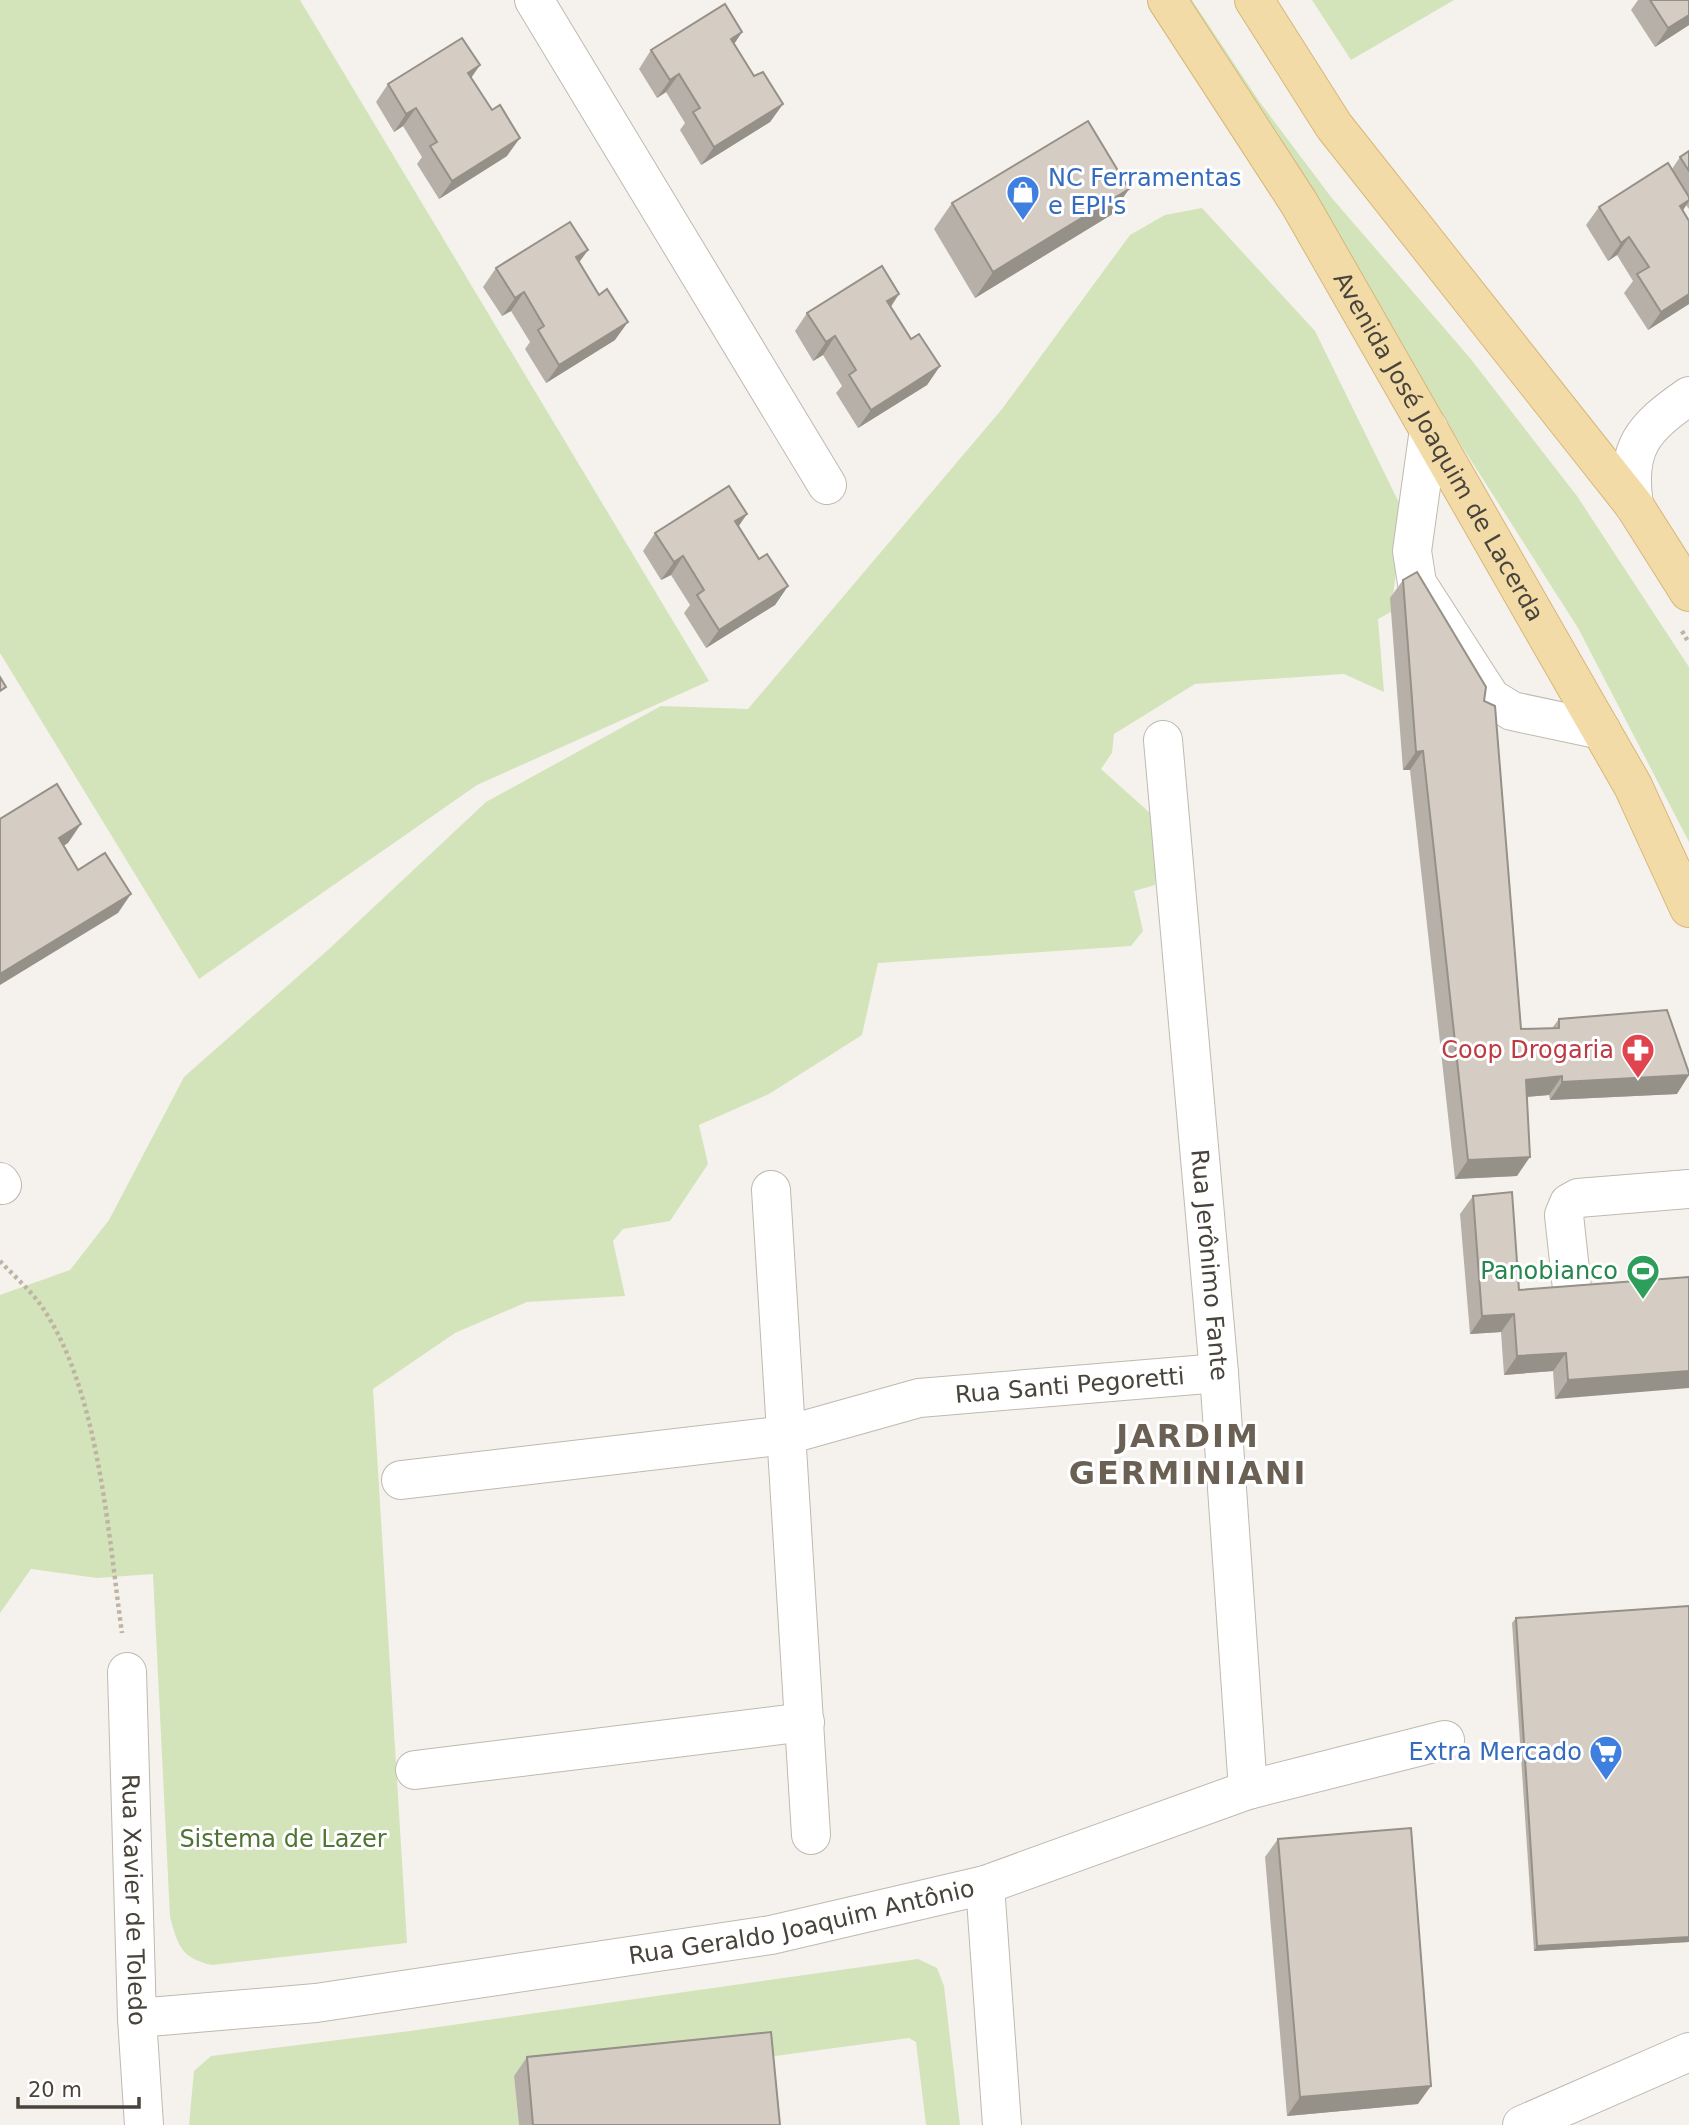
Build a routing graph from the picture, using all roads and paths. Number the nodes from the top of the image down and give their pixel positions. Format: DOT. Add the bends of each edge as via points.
graph roads {
  1 [pos="534,0"];
  2 [pos="1167,0"];
  3 [pos="1254,0"];
  4 [pos="1689,396"];
  5 [pos="1429,429"];
  6 [pos="827,485"];
  7 [pos="1634,505"];
  8 [pos="1689,592"];
  9 [pos="1601,730"];
  10 [pos="1163,740"];
  11 [pos="1689,908"];
  12 [pos="1689,1189"];
  13 [pos="771,1190"];
  14 [pos="0,1261"];
  15 [pos="1689,1303"];
  16 [pos="1219,1373"];
  17 [pos="787,1435"];
  18 [pos="401,1480"];
  19 [pos="127,1672"];
  20 [pos="804,1722"];
  21 [pos="1445,1740"];
  22 [pos="415,1770"];
  23 [pos="1248,1790"];
  24 [pos="811,1835"];
  25 [pos="985,1885"];
  26 [pos="137,2018"];
  27 [pos="1689,2052"];
  28 [pos="144,2125"];
  29 [pos="1002,2125"];
  30 [pos="1522,2125"];
  1 -- 6 [label="street"];
  2 -- 5 [label="main road, Avenida José Joaquim de Lacerda" via="1299,203"];
  3 -- 7 [label="main road" via="1334,126"];
  4 -- 7 [label="street" via="1654,422 1636,445 1630,481"];
  5 -- 9 [label="main road, Avenida José Joaquim de Lacerda"];
  5 -- 9 [label="street" via="1412,551 1417,583 1491,698 1512,711"];
  7 -- 8 [label="main road"];
  9 -- 11 [label="main road, Avenida José Joaquim de Lacerda" via="1633,786"];
  10 -- 16 [label="street, Rua Jerônimo Fante"];
  12 -- 15 [label="street" via="1578,1198 1569,1203 1564,1215 1573,1298 1578,1304"];
  13 -- 17 [label="street"];
  14 -- 19 [label="path" via="40,1303 69,1354 98,1462"];
  16 -- 17 [label="street, Rua Santi Pegoretti" via="919,1398"];
  16 -- 23 [label="street, Rua Jerônimo Fante"];
  17 -- 18 [label="street, Rua Santi Pegoretti"];
  17 -- 20 [label="street"];
  19 -- 26 [label="street, Rua Xavier de Toledo"];
  20 -- 22 [label="street"];
  20 -- 24 [label="street"];
  21 -- 23 [label="street, Rua Geraldo Joaquim Antônio"];
  23 -- 25 [label="street, Rua Geraldo Joaquim Antônio"];
  25 -- 26 [label="street, Rua Geraldo Joaquim Antônio" via="771,1935 316,2003"];
  25 -- 29 [label="street"];
  26 -- 28 [label="street, Rua Xavier de Toledo"];
  27 -- 30 [label="street"];
}
